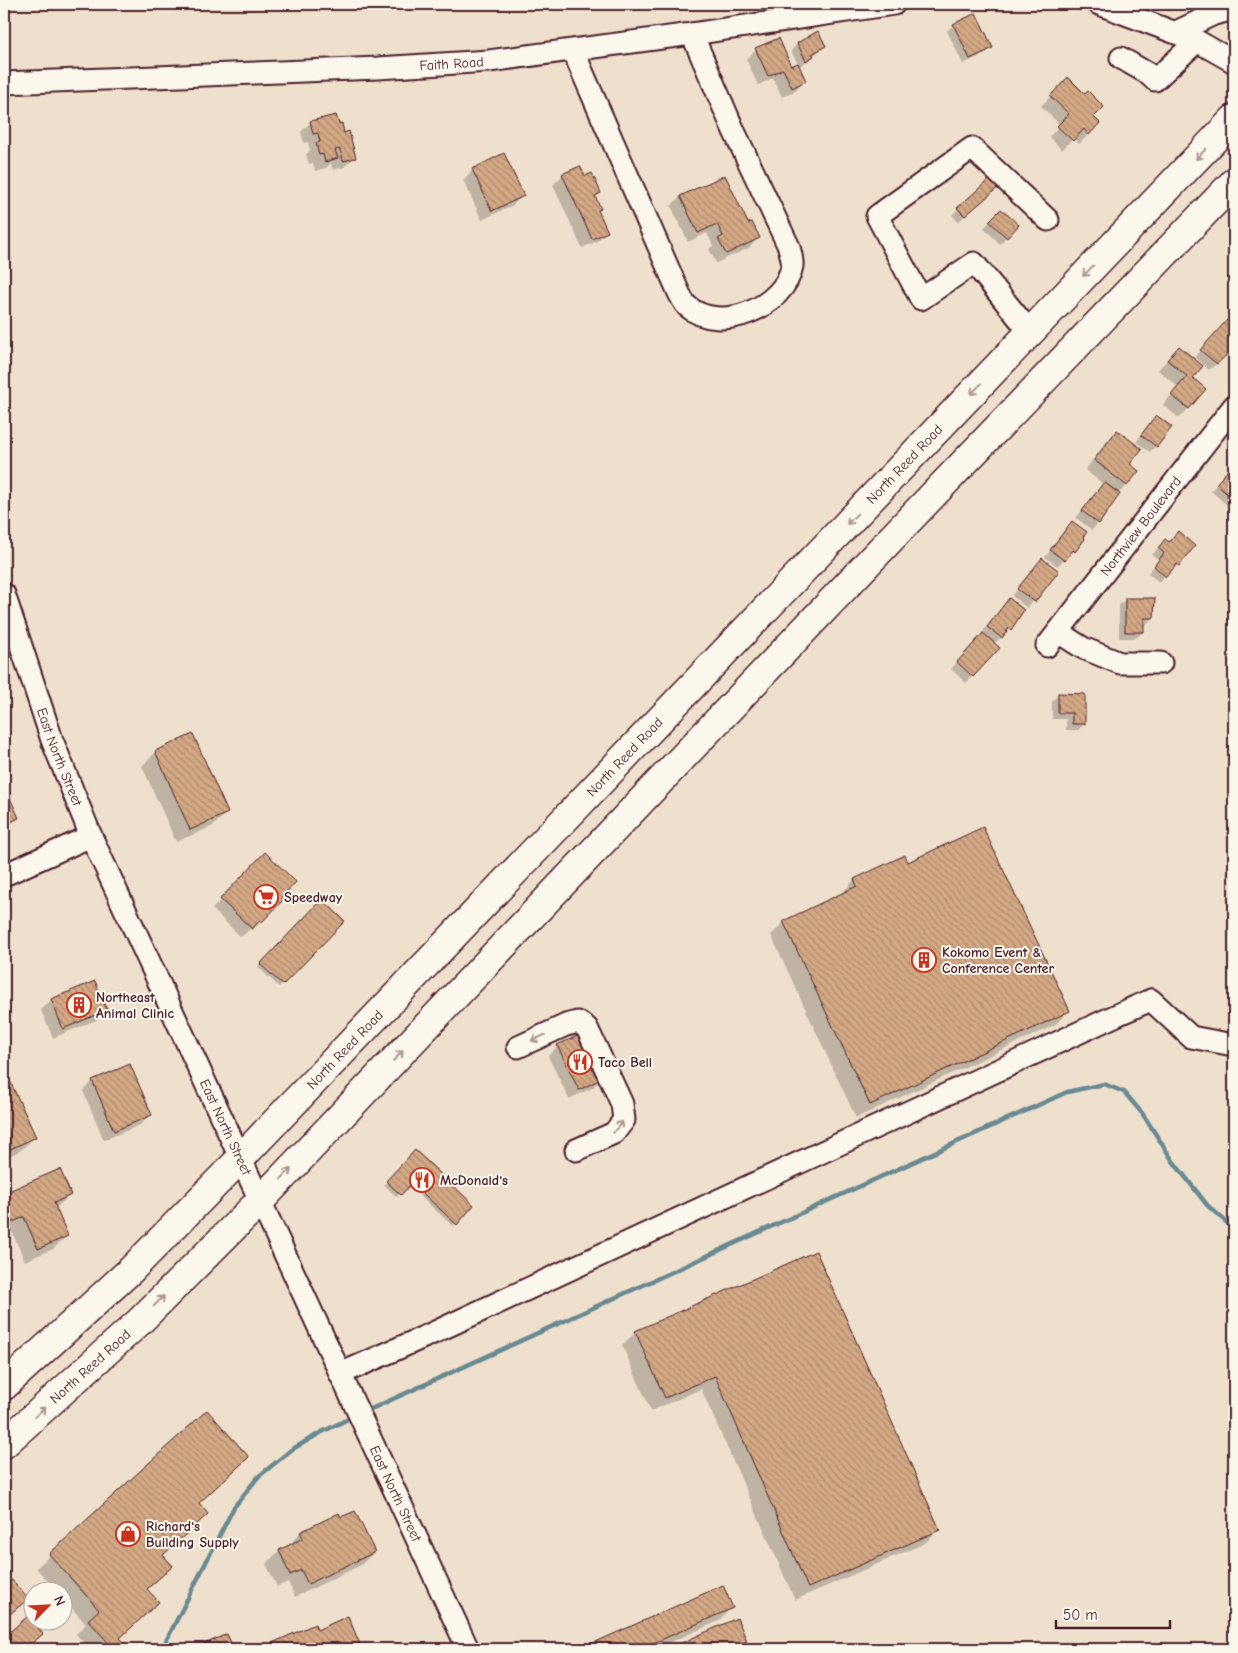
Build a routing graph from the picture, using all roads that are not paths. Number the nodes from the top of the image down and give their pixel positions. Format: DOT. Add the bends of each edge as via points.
graph roads {
  1 [pos="894,4"];
  2 [pos="1099,4"];
  3 [pos="1234,10"];
  4 [pos="1176,32"];
  5 [pos="692,34"];
  6 [pos="1197,41"];
  7 [pos="575,50"];
  8 [pos="1121,58"];
  9 [pos="1234,62"];
  10 [pos="4,83"];
  11 [pos="1234,119"];
  12 [pos="1234,182"];
  13 [pos="1048,220"];
  14 [pos="1030,332"];
  15 [pos="1234,406"];
  16 [pos="4,594"];
  17 [pos="1161,663"];
  18 [pos="91,836"];
  19 [pos="4,875"];
  20 [pos="1234,1044"];
  21 [pos="518,1047"];
  22 [pos="576,1150"];
  23 [pos="240,1159"];
  24 [pos="259,1202"];
  25 [pos="340,1374"];
  26 [pos="4,1386"];
  27 [pos="4,1444"];
  28 [pos="468,1649"];
  1 -- 5 [label="street, Faith Road"];
  2 -- 4 [label="street"];
  3 -- 4 [label="street" via="1214,14"];
  4 -- 6 [label="street"];
  5 -- 7 [label="street, Faith Road"];
  5 -- 7 [label="street" via="789,247 792,265 786,282 768,302 757,309 722,318 695,311 678,293"];
  6 -- 8 [label="street" via="1155,80"];
  6 -- 9 [label="street"];
  7 -- 10 [label="street, Faith Road" via="387,67"];
  11 -- 14 [label="main road, North Reed Road, one-way"];
  24 -- 12 [label="main road, North Reed Road, one-way"];
  13 -- 14 [label="street" via="972,148 877,216 921,299 974,263"];
  14 -- 23 [label="main road, North Reed Road, one-way"];
  15 -- 17 [label="street, Northview Boulevard" via="1053,639 1120,663"];
  16 -- 18 [label="street, East North Street" via="52,740"];
  18 -- 19 [label="street"];
  18 -- 23 [label="street, East North Street"];
  20 -- 25 [label="street" via="1191,1037 1151,1000"];
  22 -- 21 [label="street, one-way" via="614,1133 624,1120 622,1104 587,1028 578,1022 566,1025"];
  23 -- 24 [label="street, East North Street"];
  23 -- 26 [label="main road, North Reed Road" via="131,1270"];
  24 -- 25 [label="street, East North Street"];
  27 -- 24 [label="main road, North Reed Road, one-way" via="139,1322"];
  25 -- 28 [label="street, East North Street"];
}
